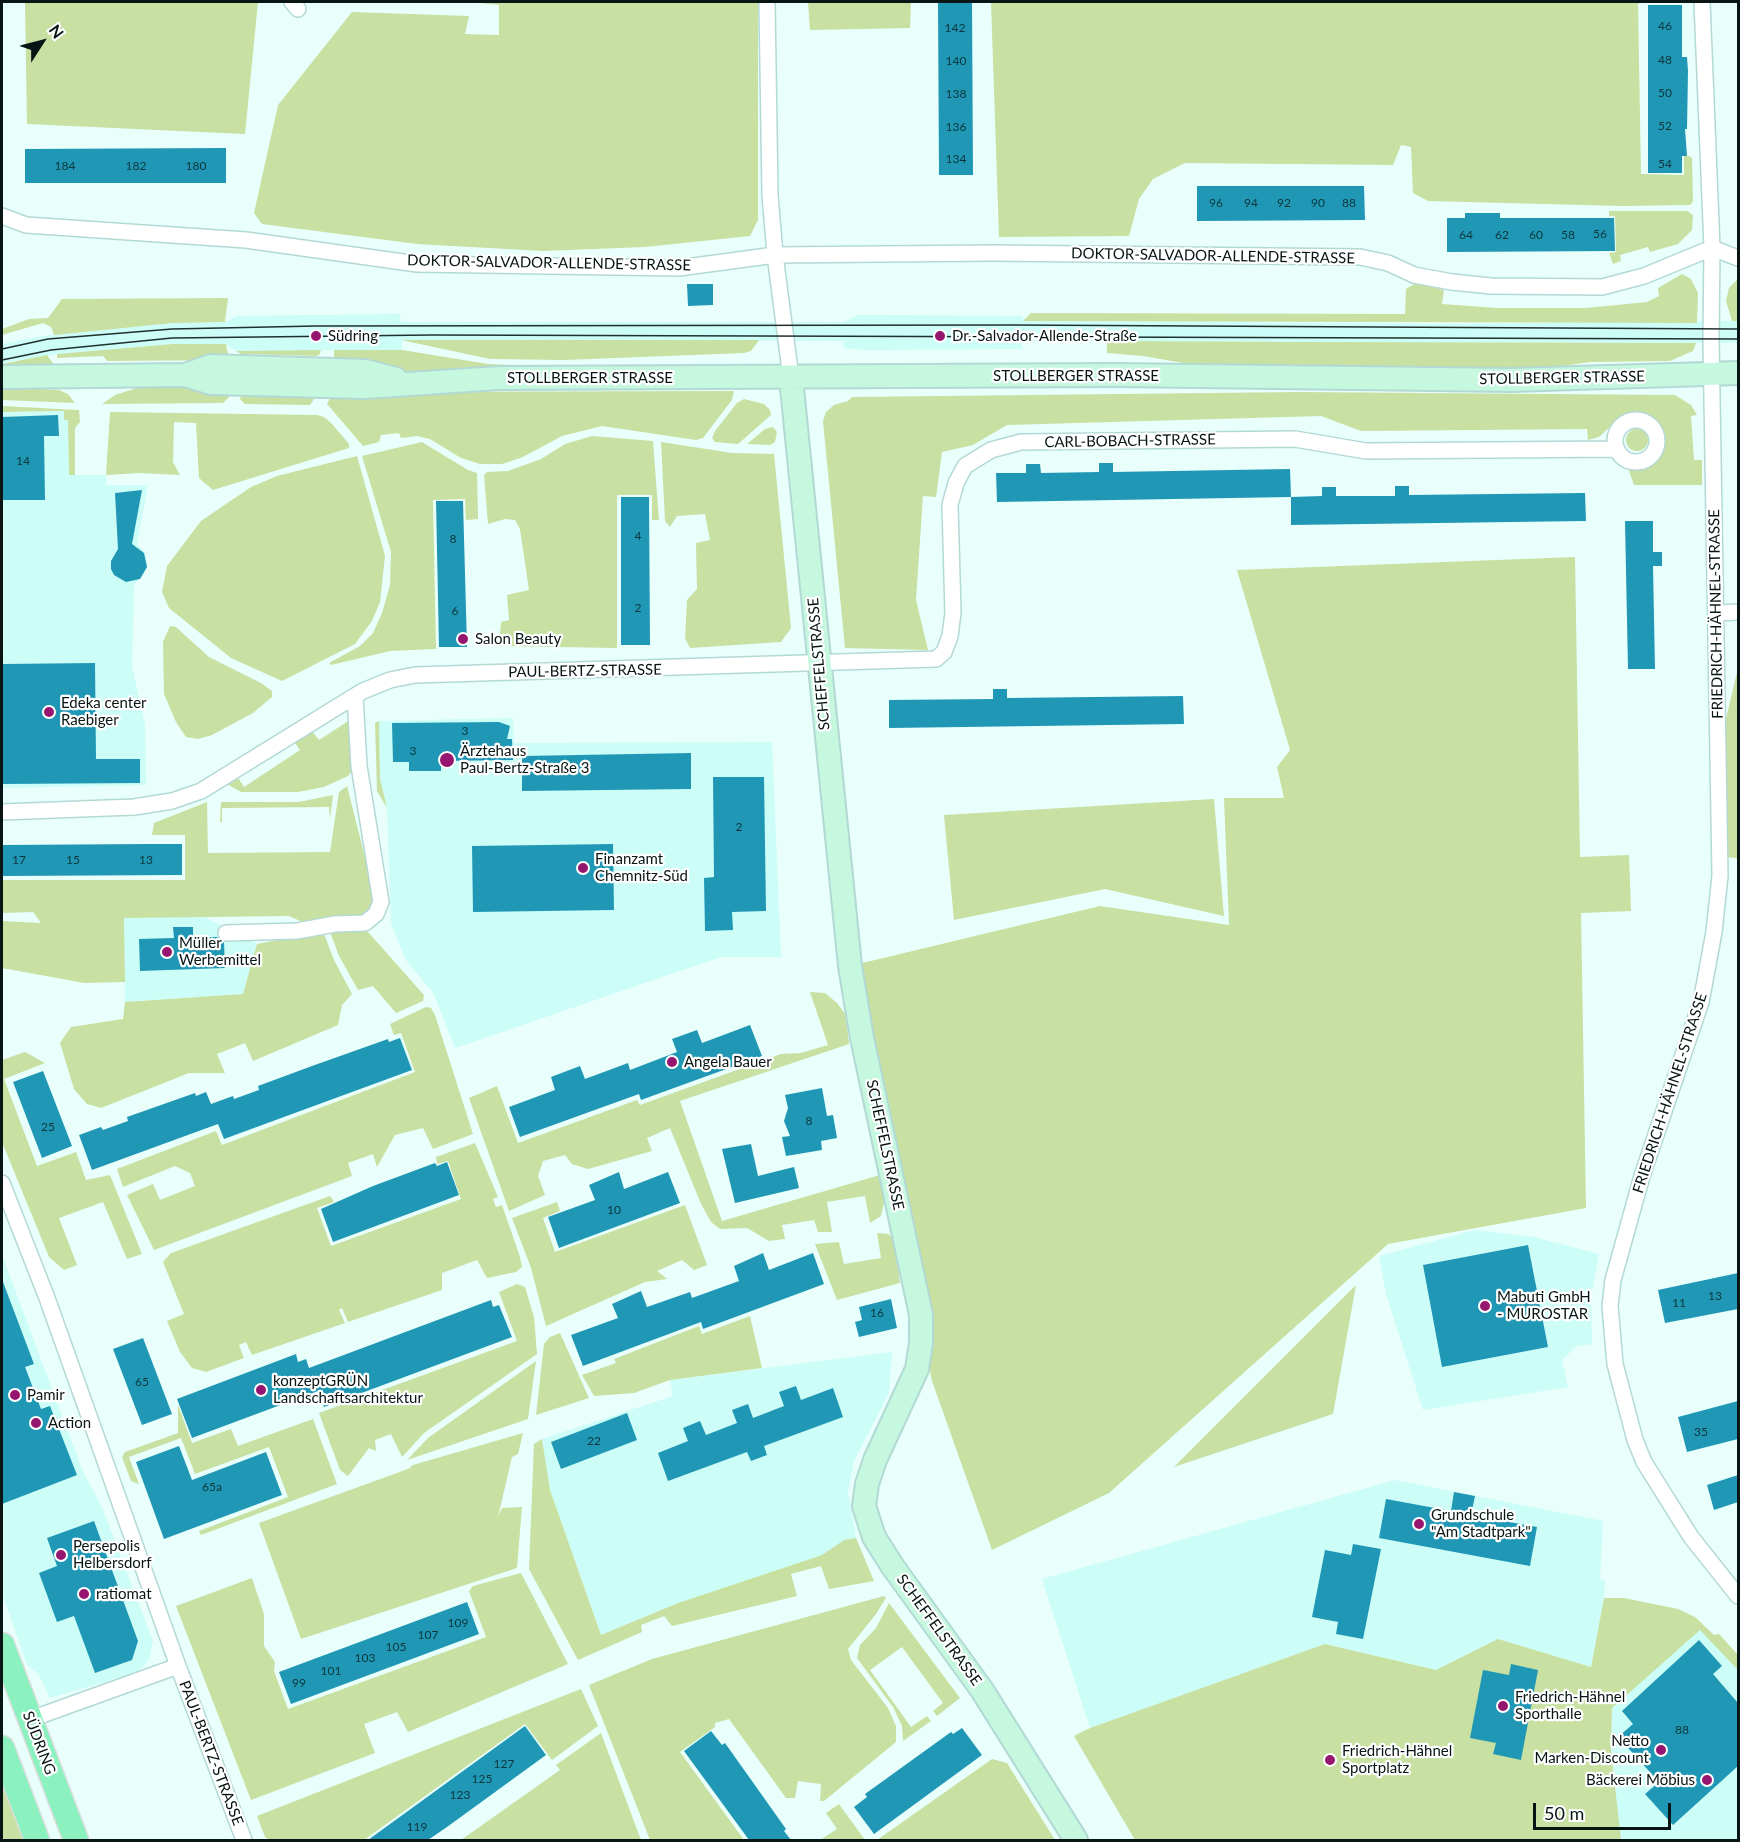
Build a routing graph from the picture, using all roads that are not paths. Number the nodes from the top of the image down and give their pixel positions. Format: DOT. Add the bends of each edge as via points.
graph roads {
  1 [pos="767,2"];
  2 [pos="1702,2"];
  3 [pos="2,216"];
  4 [pos="1712,248"];
  5 [pos="775,255"];
  6 [pos="1738,258"];
  7 [pos="1712,373"];
  8 [pos="1738,373"];
  9 [pos="2,377"];
  10 [pos="791,378"];
  11 [pos="1616,449"];
  12 [pos="1738,612"];
  13 [pos="1717,613"];
  14 [pos="820,664"];
  15 [pos="355,696"];
  16 [pos="2,812"];
  17 [pos="226,933"];
  18 [pos="2,1183"];
  19 [pos="1738,1596"];
  20 [pos="2,1645"];
  21 [pos="178,1666"];
  22 [pos="31,1719"];
  23 [pos="2,1748"];
  24 [pos="37,1840"];
  25 [pos="76,1840"];
  26 [pos="244,1840"];
  27 [pos="1076,1840"];
  1 -- 5 [label="street" via="770,195"];
  2 -- 4 [label="street"];
  3 -- 5 [label="street, DOKTOR-SALVADOR-ALLENDE-STRASSE" via="26,225 246,240 417,264 679,268"];
  4 -- 5 [label="street, DOKTOR-SALVADOR-ALLENDE-STRASSE" via="1644,276 1602,287 1452,282 1414,275 1388,262 1360,257"];
  4 -- 6 [label="street"];
  4 -- 7 [label="street"];
  5 -- 10 [label="street"];
  7 -- 8 [label="main road, STOLLBERGER STRASSE"];
  7 -- 10 [label="main road, STOLLBERGER STRASSE" via="1511,380 1117,375"];
  7 -- 13 [label="street, FRIEDRICH-HÄHNEL-STRASSE"];
  9 -- 10 [label="main road, STOLLBERGER STRASSE" via="185,375 211,383 364,387 499,378"];
  10 -- 14 [label="main road, SCHEFFELSTRASSE"];
  11 -- 14 [label="street, CARL-BOBACH-STRASSE" via="1365,451 1295,439 1021,442 991,450 965,466 950,505 953,613 944,651 936,660"];
  12 -- 13 [label="street"];
  13 -- 19 [label="street, FRIEDRICH-HÄHNEL-STRASSE" via="1720,857 1714,932 1697,1014 1642,1176 1617,1264 1611,1321 1615,1364 1644,1462 1691,1537"];
  14 -- 15 [label="street, PAUL-BERTZ-STRASSE" via="416,675 390,680"];
  14 -- 27 [label="main road, SCHEFFELSTRASSE" via="850,966 921,1315 917,1369 875,1460 864,1506 874,1537 893,1567 982,1690"];
  15 -- 16 [label="street, PAUL-BERTZ-STRASSE" via="201,791 172,801 134,807"];
  15 -- 17 [label="street" via="360,766 381,902 376,914 365,923 297,931"];
  18 -- 21 [label="street, PAUL-BERTZ-STRASSE"];
  20 -- 22 [label="main road, SÜDRING"];
  21 -- 22 [label="street, PAUL-BERTZ-STRASSE"];
  21 -- 26 [label="street, PAUL-BERTZ-STRASSE"];
  22 -- 25 [label="main road, SÜDRING"];
  23 -- 24 [label="main road"];
}
